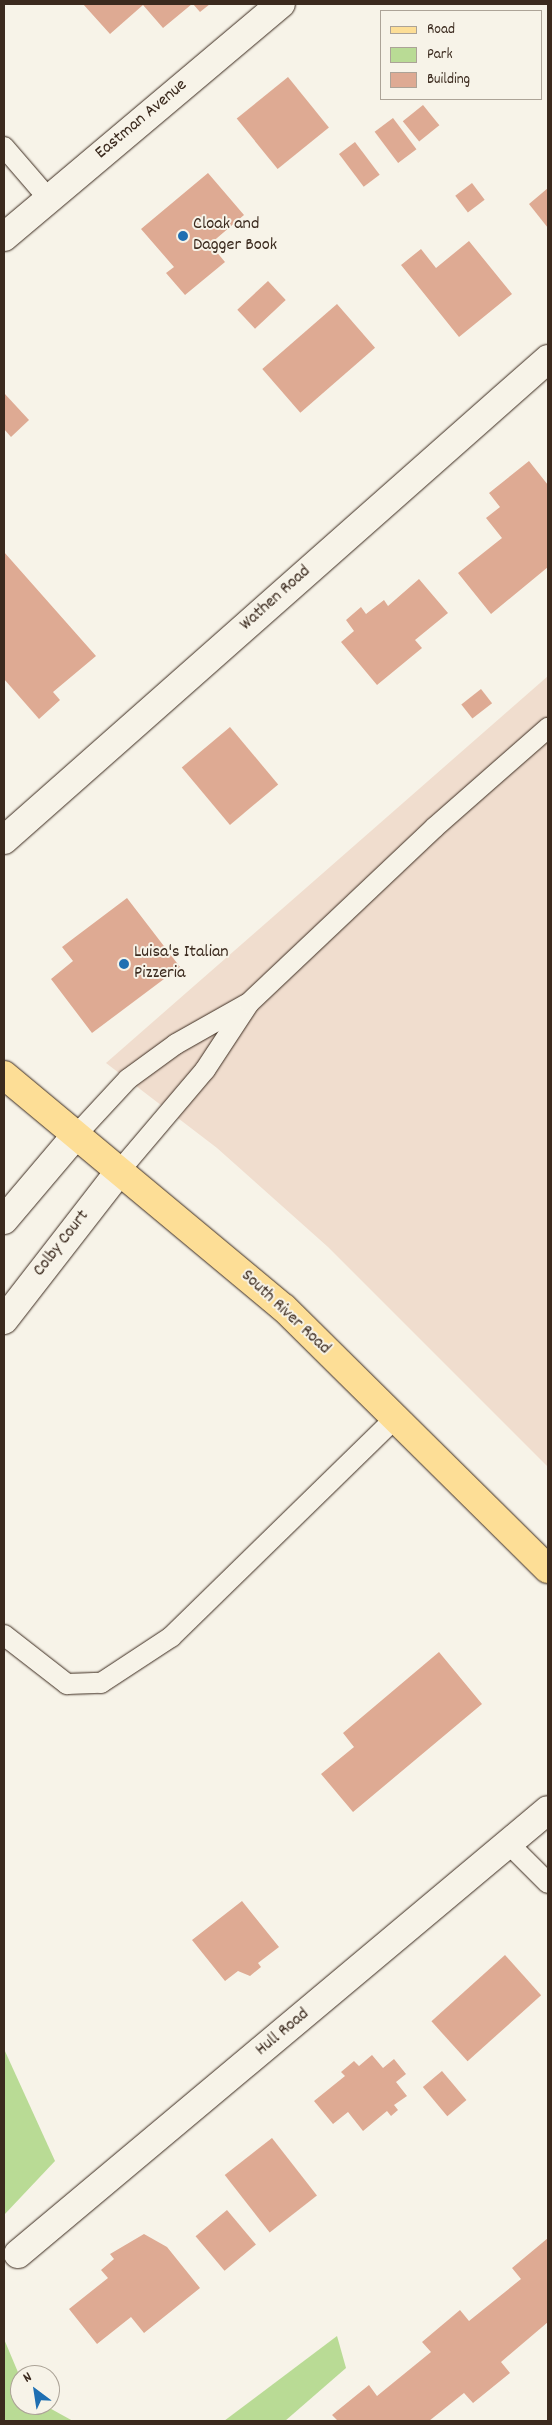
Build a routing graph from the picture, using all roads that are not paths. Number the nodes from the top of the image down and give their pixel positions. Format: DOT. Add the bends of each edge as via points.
graph roads {
  1 [pos="281,4"];
  2 [pos="4,147"];
  3 [pos="48,198"];
  4 [pos="4,237"];
  5 [pos="548,359"];
  6 [pos="548,728"];
  7 [pos="4,840"];
  8 [pos="249,1003"];
  9 [pos="4,1075"];
  10 [pos="77,1134"];
  11 [pos="121,1169"];
  12 [pos="4,1220"];
  13 [pos="4,1320"];
  14 [pos="394,1420"];
  15 [pos="545,1559"];
  16 [pos="4,1635"];
  17 [pos="548,1810"];
  18 [pos="509,1844"];
  19 [pos="548,1883"];
  20 [pos="18,2254"];
  1 -- 3 [label="street, Eastman Avenue"];
  2 -- 3 [label="lane"];
  3 -- 4 [label="street, Eastman Avenue"];
  5 -- 7 [label="street, Wathen Road"];
  6 -- 8 [label="lane" via="434,828"];
  8 -- 10 [label="lane" via="176,1044 128,1079"];
  8 -- 11 [label="lane" via="205,1070"];
  9 -- 10 [label="main road, South River Road"];
  10 -- 11 [label="main road, South River Road"];
  10 -- 12 [label="street"];
  11 -- 13 [label="street, Colby Court"];
  11 -- 14 [label="main road, South River Road" via="284,1308"];
  14 -- 15 [label="main road, South River Road"];
  14 -- 16 [label="lane" via="170,1637 101,1683 67,1684"];
  17 -- 18 [label="street, Hull Road"];
  18 -- 19 [label="lane"];
  18 -- 20 [label="street, Hull Road"];
}
